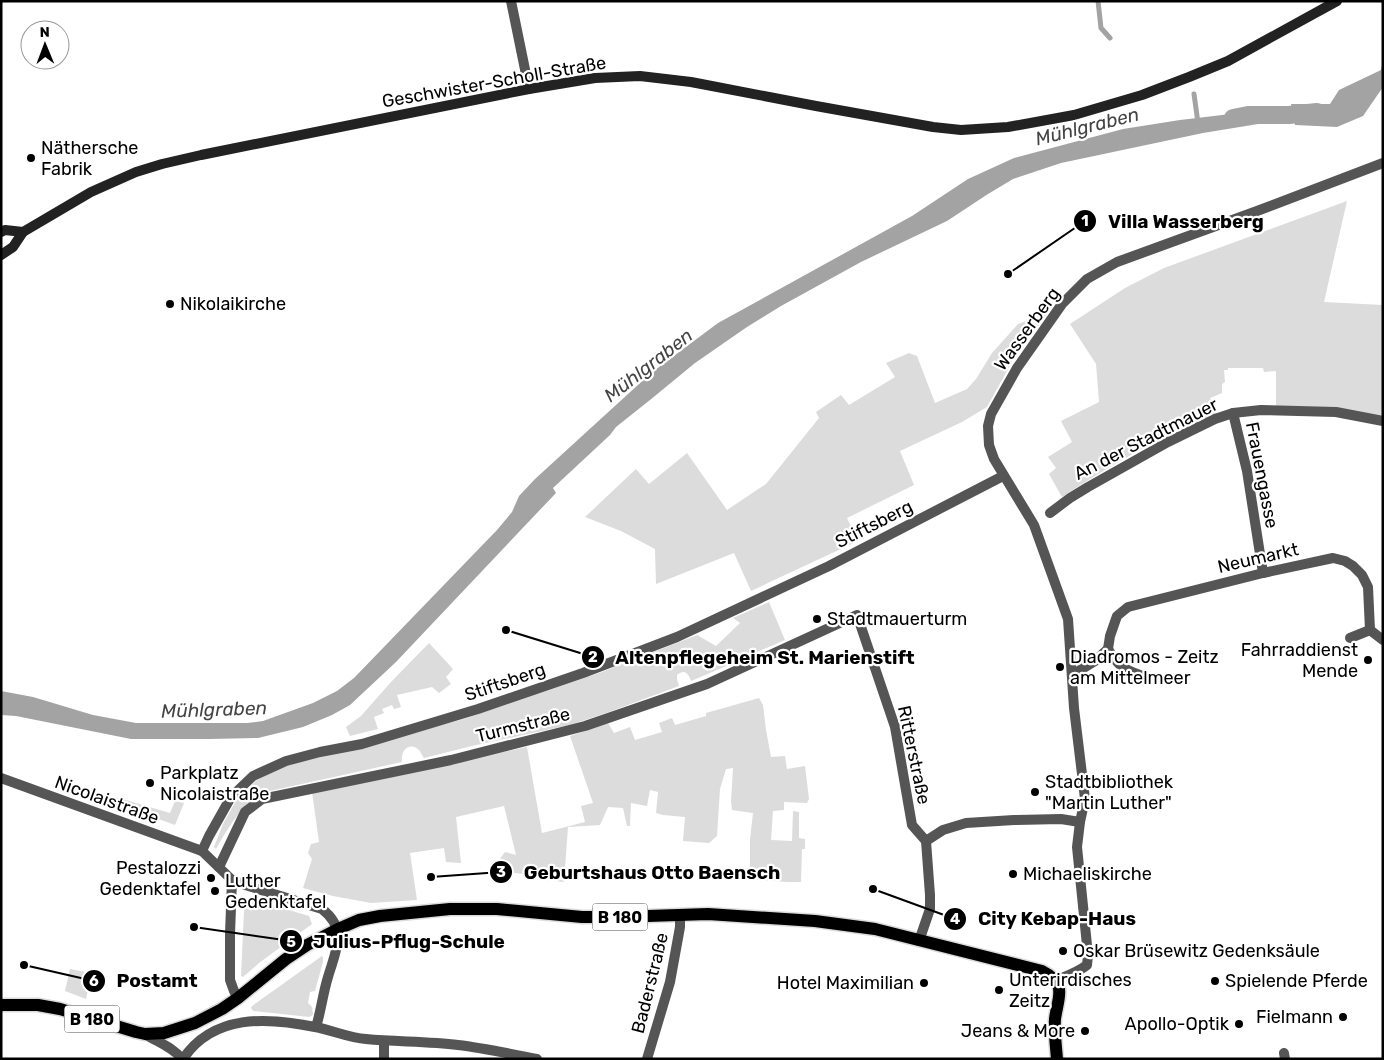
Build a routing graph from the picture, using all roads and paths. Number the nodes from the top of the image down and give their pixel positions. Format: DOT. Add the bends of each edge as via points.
graph roads {
  1 [pos="511,1"];
  2 [pos="1336,1"];
  3 [pos="529,89"];
  4 [pos="1383,163"];
  5 [pos="1,232"];
  6 [pos="23,232"];
  7 [pos="1,255"];
  8 [pos="1233,412"];
  9 [pos="1383,421"];
  10 [pos="1003,476"];
  11 [pos="1050,513"];
  12 [pos="1263,572"];
  13 [pos="857,615"];
  14 [pos="1370,630"];
  15 [pos="1350,638"];
  16 [pos="1383,640"];
  17 [pos="1108,648"];
  18 [pos="1072,675"];
  19 [pos="1140,675"];
  20 [pos="1,778"];
  21 [pos="1080,822"];
  22 [pos="926,841"];
  23 [pos="202,851"];
  24 [pos="219,867"];
  25 [pos="232,880"];
  26 [pos="680,914"];
  27 [pos="338,929"];
  28 [pos="919,941"];
  29 [pos="1056,980"];
  30 [pos="238,998"];
  31 [pos="1,1005"];
  32 [pos="316,1027"];
  33 [pos="145,1034"];
  34 [pos="384,1041"];
  35 [pos="182,1059"];
  36 [pos="384,1059"];
  37 [pos="537,1059"];
  38 [pos="647,1059"];
  39 [pos="1057,1059"];
  1 -- 3 [label="street"];
  2 -- 3 [label="street, Geschwister-Scholl-Straße" via="1228,61 1151,92 1074,115 1008,127 960,130 933,127 691,82 640,76 596,78"];
  3 -- 6 [label="street, Geschwister-Scholl-Straße" via="162,164 91,192"];
  4 -- 10 [label="street, Wasserberg" via="1117,262 1087,279 1062,304 1017,368 991,414 989,445"];
  5 -- 6 [label="street"];
  6 -- 7 [label="street, Geschwister-Scholl-Straße" via="13,247"];
  8 -- 9 [label="street, An der Stadtmauer" via="1336,412"];
  8 -- 11 [label="street, An der Stadtmauer" via="1160,446"];
  8 -- 12 [label="street, Frauengasse" via="1247,471"];
  10 -- 18 [label="street, Wasserberg" via="1034,525 1068,619"];
  10 -- 23 [label="street, Stiftsberg" via="829,566 677,637 478,709 362,744 286,761 253,776 231,797"];
  12 -- 14 [label="street, Neumarkt" via="1333,558 1345,561 1362,574 1368,587"];
  12 -- 17 [label="street, Neumarkt" via="1128,607 1117,616"];
  13 -- 22 [label="street, Ritterstraße" via="894,727 912,825"];
  13 -- 24 [label="street, Turmstraße" via="708,684 585,726 450,760 262,799 246,812"];
  14 -- 15 [label="street"];
  14 -- 16 [label="street"];
  17 -- 18 [label="street" via="1095,661"];
  17 -- 19 [label="street" via="1116,662 1127,671"];
  18 -- 21 [label="street" via="1084,799"];
  20 -- 23 [label="street, Nicolaistraße"];
  21 -- 22 [label="street" via="1061,819 966,823 943,830"];
  21 -- 29 [label="street" via="1078,847 1087,964"];
  22 -- 28 [label="street" via="930,909"];
  23 -- 24 [label="street"];
  24 -- 25 [label="street"];
  25 -- 27 [label="street" via="322,909 331,915"];
  25 -- 30 [label="street" via="230,980"];
  26 -- 27 [label="main road, B 180" via="582,917 465,908 380,916"];
  26 -- 28 [label="main road, B 180" via="816,921"];
  26 -- 38 [label="street, Baderstraße" via="670,982"];
  27 -- 30 [label="main road, B 180" via="286,959"];
  27 -- 32 [label="street" via="338,948"];
  28 -- 29 [label="main road, B 180" via="1042,971"];
  29 -- 39 [label="main road" via="1060,994 1055,1019"];
  30 -- 33 [label="main road, B 180" via="195,1023 164,1033"];
  31 -- 33 [label="main road, B 180" via="38,1005 60,1009"];
  32 -- 34 [label="street"];
  32 -- 35 [label="street" via="274,1021 241,1022 211,1033"];
  33 -- 35 [label="street" via="178,1053"];
  34 -- 36 [label="street"];
  34 -- 37 [label="street" via="457,1045"];
}
